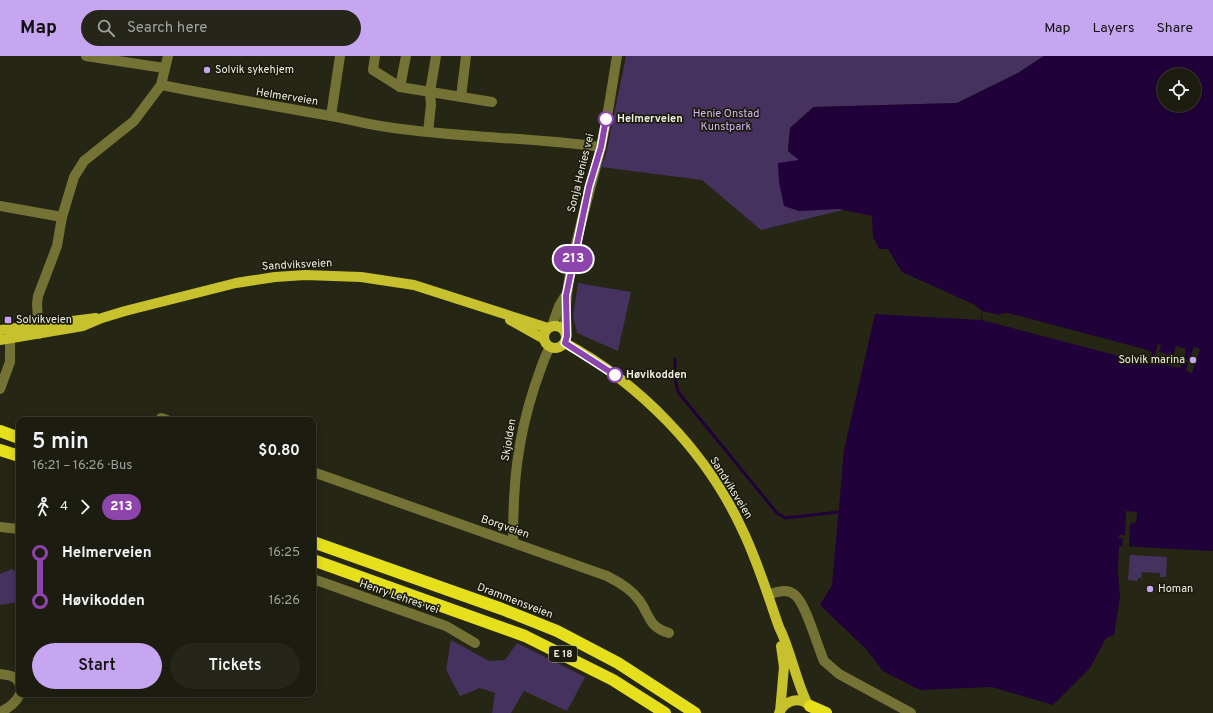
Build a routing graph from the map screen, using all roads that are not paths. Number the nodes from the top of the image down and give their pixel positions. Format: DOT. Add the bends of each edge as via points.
graph roads {
  1 [pos="86,56"];
  2 [pos="168,56"];
  3 [pos="340,56"];
  4 [pos="375,56"];
  5 [pos="406,56"];
  6 [pos="436,56"];
  7 [pos="466,56"];
  8 [pos="617,56"];
  9 [pos="164,68"];
  10 [pos="161,85"];
  11 [pos="400,87"];
  12 [pos="430,92"];
  13 [pos="461,97"];
  14 [pos="492,102"];
  15 [pos="331,116"];
  16 [pos="428,132"];
  17 [pos="601,147"];
  18 [pos="0,206"];
  19 [pos="62,216"];
  20 [pos="566,296"];
  21 [pos="493,311"];
  22 [pos="550,327"];
  23 [pos="39,330"];
  24 [pos="566,332"];
  25 [pos="7,333"];
  26 [pos="544,338"];
  27 [pos="0,340"];
  28 [pos="565,343"];
  29 [pos="550,347"];
  30 [pos="0,389"];
  31 [pos="0,431"];
  32 [pos="16,437"];
  33 [pos="0,450"];
  34 [pos="16,455"];
  35 [pos="316,473"];
  36 [pos="0,527"];
  37 [pos="16,529"];
  38 [pos="513,542"];
  39 [pos="316,543"];
  40 [pos="316,561"];
  41 [pos="316,580"];
  42 [pos="768,595"];
  43 [pos="779,627"];
  44 [pos="669,633"];
  45 [pos="475,643"];
  46 [pos="0,674"];
  47 [pos="16,678"];
  48 [pos="19,697"];
  49 [pos="810,708"];
  50 [pos="0,712"];
  51 [pos="780,712"];
  52 [pos="665,713"];
  53 [pos="695,713"];
  54 [pos="826,713"];
  55 [pos="911,713"];
  1 -- 9 [label="street"];
  2 -- 9 [label="street"];
  3 -- 15 [label="street"];
  4 -- 11 [label="street" via="373,70"];
  5 -- 11 [label="street"];
  6 -- 12 [label="street"];
  7 -- 13 [label="street"];
  8 -- 17 [label="street, Sonja Henies vei"];
  9 -- 10 [label="street"];
  10 -- 15 [label="street, Helmerveien" via="232,100"];
  10 -- 19 [label="street" via="134,121 84,161 74,177"];
  11 -- 12 [label="street"];
  12 -- 13 [label="street"];
  12 -- 16 [label="street"];
  13 -- 14 [label="street"];
  15 -- 16 [label="street, Helmerveien"];
  16 -- 17 [label="street, Helmerveien"];
  17 -- 20 [label="street, Sonja Henies vei" via="589,187"];
  18 -- 19 [label="street"];
  19 -- 23 [label="street" via="57,246 38,296"];
  20 -- 22 [label="street, Sonja Henies vei"];
  20 -- 24 [label="street, Sonja Henies vei"];
  21 -- 22 [label="main road"];
  21 -- 23 [label="main road, Sandviksveien" via="446,294 387,280 305,275 236,283 102,318 83,326"];
  21 -- 26 [label="main road"];
  22 -- 24 [label="main road" via="559,326"];
  22 -- 26 [label="main road"];
  23 -- 25 [label="main road, Sandviksveien"];
  24 -- 28 [label="main road"];
  25 -- 27 [label="main road, Sandviksveien"];
  25 -- 30 [label="street" via="10,362"];
  26 -- 29 [label="main road"];
  28 -- 29 [label="main road" via="560,348"];
  28 -- 42 [label="main road, Sandviksveien" via="627,384 672,428 710,474 742,527"];
  29 -- 38 [label="street, Skjolden" via="543,361 522,429 513,497"];
  31 -- 32 [label="highway"];
  33 -- 34 [label="highway"];
  35 -- 38 [label="street, Borgveien"];
  36 -- 37 [label="street"];
  38 -- 44 [label="street, Borgveien" via="607,576 624,585 638,599 654,626"];
  39 -- 53 [label="highway, Drammensveien / E 18" via="556,631 618,663"];
  40 -- 52 [label="highway, E 18" via="525,636 613,680"];
  41 -- 45 [label="street, Henry Lehres vei" via="446,626"];
  42 -- 43 [label="main road, Sandviksveien"];
  42 -- 55 [label="street" via="781,591 795,595 802,604 824,660 831,668"];
  43 -- 49 [label="main road, Sandviksveien"];
  43 -- 51 [label="main road, Sandviksveien" via="784,667"];
  46 -- 47 [label="street"];
  48 -- 50 [label="street"];
  49 -- 51 [label="main road" via="799,700 790,701"];
  49 -- 54 [label="highway"];
}
